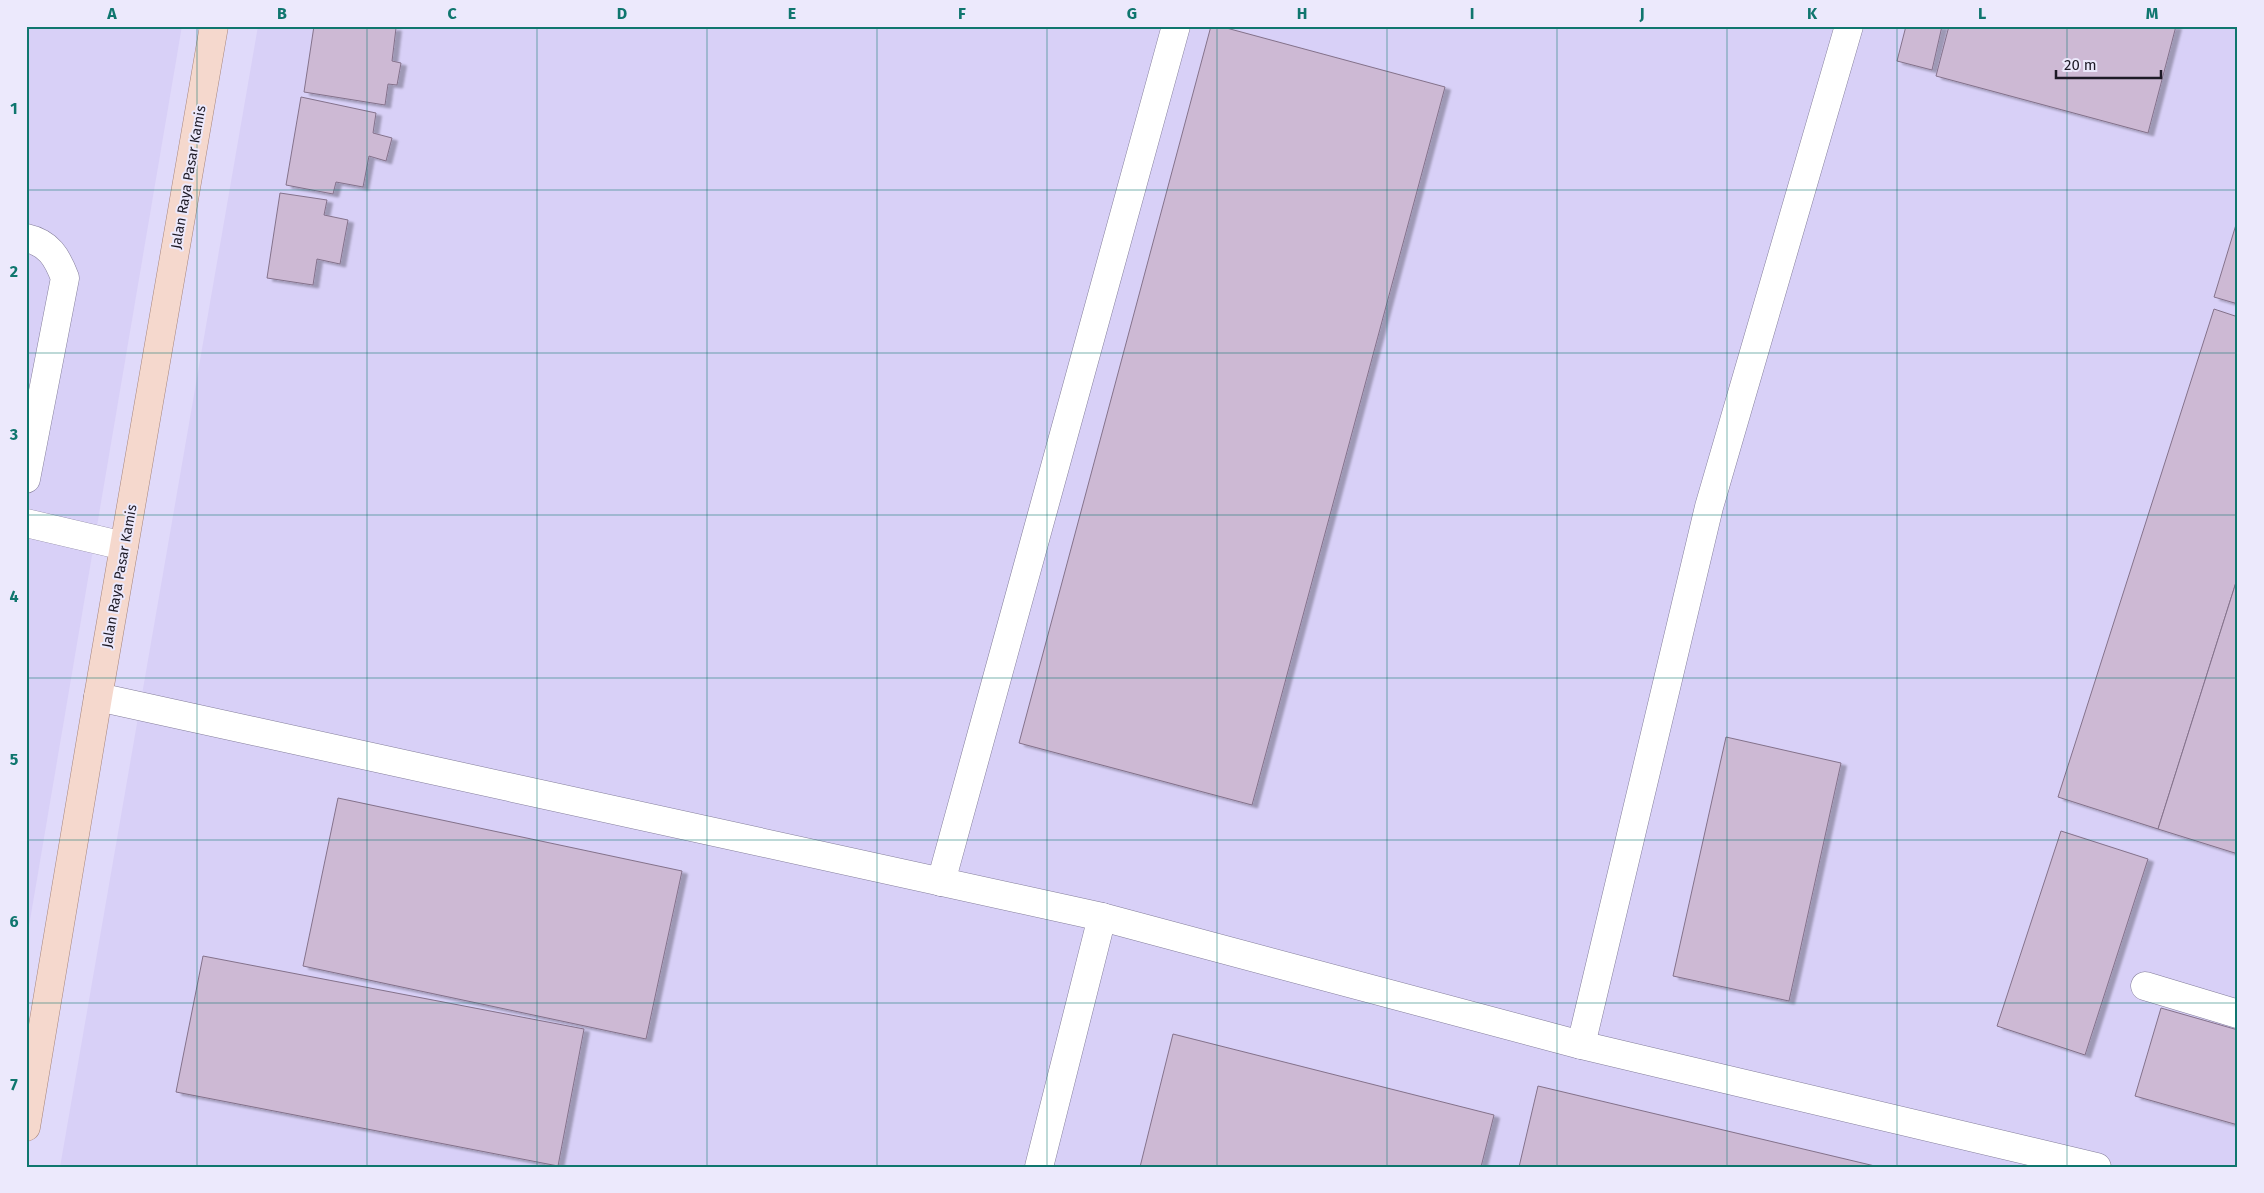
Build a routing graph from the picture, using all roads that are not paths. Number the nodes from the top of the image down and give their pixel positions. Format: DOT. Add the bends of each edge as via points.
graph roads {
  1 [pos="214,26"];
  2 [pos="1176,26"];
  3 [pos="1849,26"];
  4 [pos="26,238"];
  5 [pos="26,479"];
  6 [pos="26,524"];
  7 [pos="124,546"];
  8 [pos="98,697"];
  9 [pos="940,882"];
  10 [pos="1102,917"];
  11 [pos="2146,986"];
  12 [pos="2238,1014"];
  13 [pos="1581,1045"];
  14 [pos="26,1127"];
  15 [pos="1038,1167"];
  16 [pos="2097,1167"];
  1 -- 7 [label="main road, Jalan Raya Pasar Kamis"];
  2 -- 9 [label="lane"];
  3 -- 13 [label="lane" via="1709,507"];
  4 -- 5 [label="lane" via="40,241 57,257 65,278"];
  6 -- 7 [label="lane"];
  7 -- 8 [label="main road, Jalan Raya Pasar Kamis"];
  8 -- 9 [label="lane"];
  8 -- 14 [label="main road, Jalan Raya Pasar Kamis"];
  9 -- 10 [label="lane"];
  10 -- 13 [label="lane"];
  10 -- 15 [label="lane"];
  11 -- 12 [label="lane"];
  13 -- 16 [label="lane"];
}
